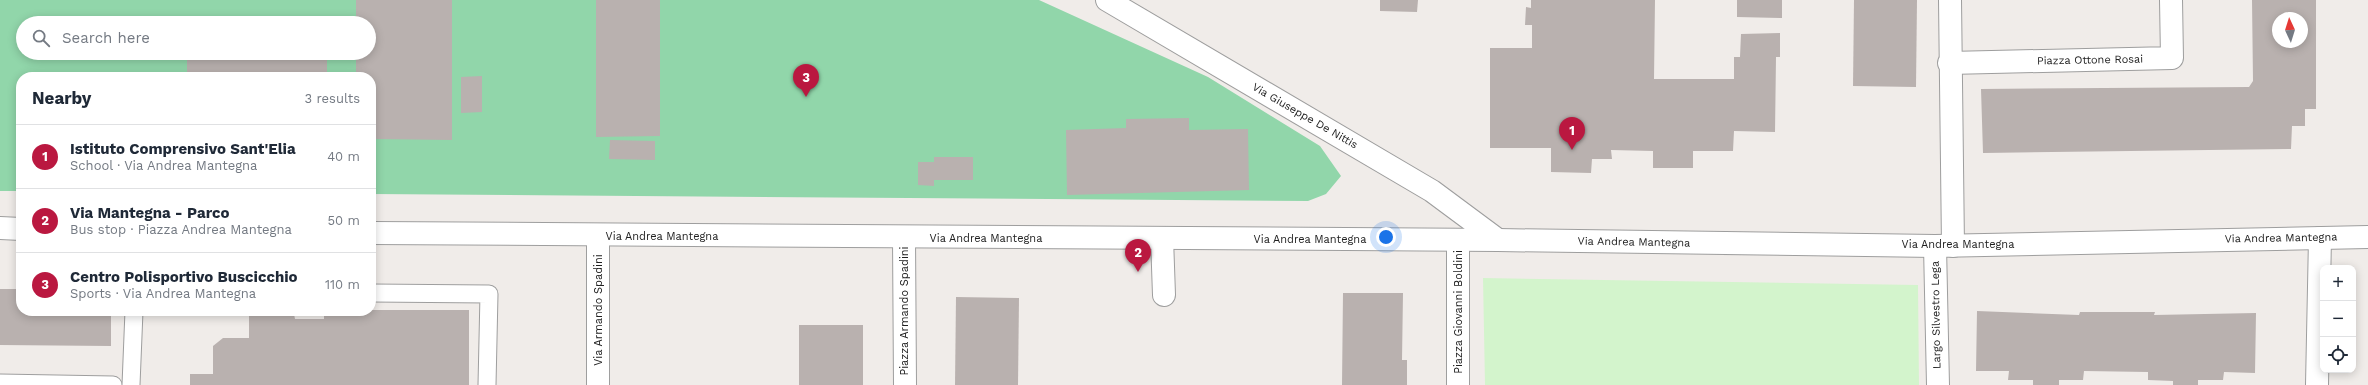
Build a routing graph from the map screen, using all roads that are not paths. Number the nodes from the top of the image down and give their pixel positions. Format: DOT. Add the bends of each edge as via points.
graph roads {
  1 [pos="1107,0"];
  2 [pos="1950,0"];
  3 [pos="2171,0"];
  4 [pos="1950,63"];
  5 [pos="0,228"];
  6 [pos="16,229"];
  7 [pos="376,233"];
  8 [pos="598,236"];
  9 [pos="2368,236"];
  10 [pos="904,238"];
  11 [pos="1162,238"];
  12 [pos="2320,238"];
  13 [pos="1458,240"];
  14 [pos="1498,240"];
  15 [pos="1944,246"];
  16 [pos="376,294"];
  17 [pos="1164,296"];
  18 [pos="134,316"];
  19 [pos="9,384"];
  20 [pos="113,385"];
  21 [pos="131,385"];
  22 [pos="486,385"];
  23 [pos="598,385"];
  24 [pos="905,385"];
  25 [pos="1458,385"];
  26 [pos="1938,385"];
  27 [pos="2317,385"];
  1 -- 14 [label="street, Via Giuseppe De Nittis" via="1432,191"];
  2 -- 4 [label="street"];
  3 -- 4 [label="street, Piazza Ottone Rosai" via="2172,58"];
  4 -- 15 [label="street"];
  5 -- 6 [label="street"];
  7 -- 8 [label="street, Via Andrea Mantegna"];
  8 -- 10 [label="street, Via Andrea Mantegna"];
  8 -- 23 [label="street, Via Armando Spadini"];
  9 -- 12 [label="street, Via Andrea Mantegna"];
  10 -- 11 [label="street, Via Andrea Mantegna"];
  10 -- 24 [label="street, Piazza Armando Spadini"];
  11 -- 13 [label="street, Via Andrea Mantegna"];
  11 -- 17 [label="street"];
  12 -- 15 [label="street, Via Andrea Mantegna"];
  12 -- 27 [label="street"];
  13 -- 14 [label="street, Via Andrea Mantegna"];
  13 -- 25 [label="street, Piazza Giovanni Boldini"];
  14 -- 15 [label="street, Via Andrea Mantegna"];
  15 -- 26 [label="street, Largo Silvestro Lega"];
  16 -- 22 [label="lane" via="489,294"];
  18 -- 21 [label="lane"];
  19 -- 20 [label="lane"];
}
